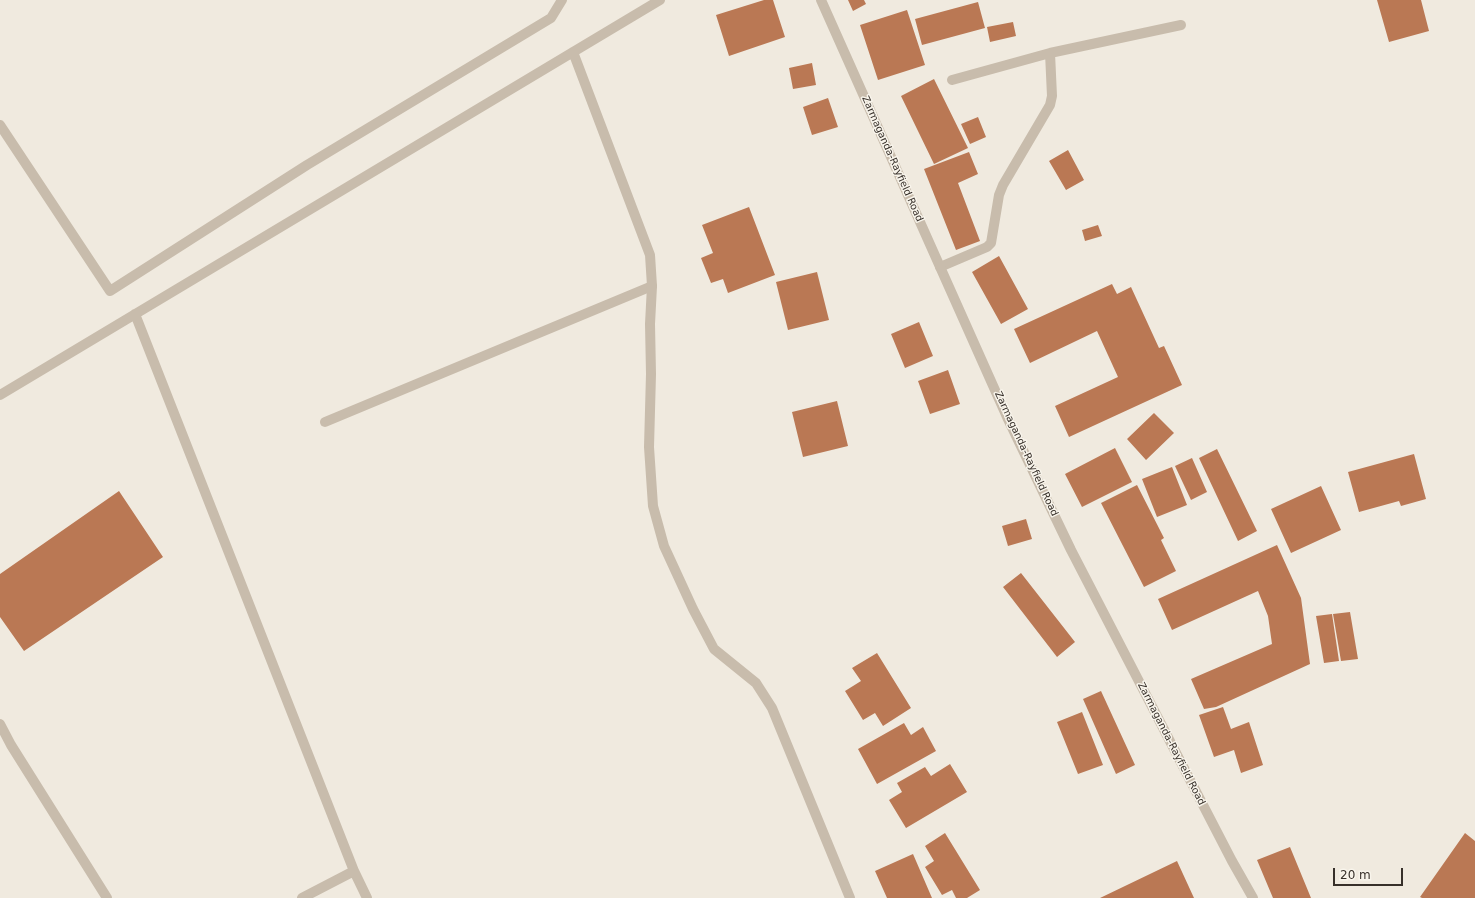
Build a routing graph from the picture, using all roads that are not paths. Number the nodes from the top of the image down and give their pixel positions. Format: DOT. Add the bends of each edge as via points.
graph roads {
  1 [pos="562,0"];
  2 [pos="660,0"];
  3 [pos="821,0"];
  4 [pos="1181,25"];
  5 [pos="573,52"];
  6 [pos="1050,53"];
  7 [pos="952,80"];
  8 [pos="0,124"];
  9 [pos="940,267"];
  10 [pos="652,286"];
  11 [pos="135,314"];
  12 [pos="0,395"];
  13 [pos="325,422"];
  14 [pos="0,725"];
  15 [pos="354,871"];
  16 [pos="107,898"];
  17 [pos="302,898"];
  18 [pos="367,898"];
  19 [pos="850,898"];
  20 [pos="1253,898"];
  1 -- 8 [label="street" via="551,18 307,165 110,291"];
  2 -- 5 [label="street"];
  3 -- 9 [label="street, Zarmaganda-Rayfield Road"];
  4 -- 6 [label="street"];
  5 -- 10 [label="street" via="650,255"];
  5 -- 11 [label="street"];
  6 -- 7 [label="street"];
  6 -- 9 [label="street" via="1050,106 1003,185 991,243"];
  9 -- 20 [label="street, Zarmaganda-Rayfield Road" via="1007,417 1071,550"];
  10 -- 13 [label="street"];
  10 -- 19 [label="street" via="649,447 653,506 664,546 714,649 756,683 772,708"];
  11 -- 12 [label="street"];
  11 -- 15 [label="street"];
  14 -- 16 [label="street"];
  15 -- 17 [label="street"];
  15 -- 18 [label="street"];
}
